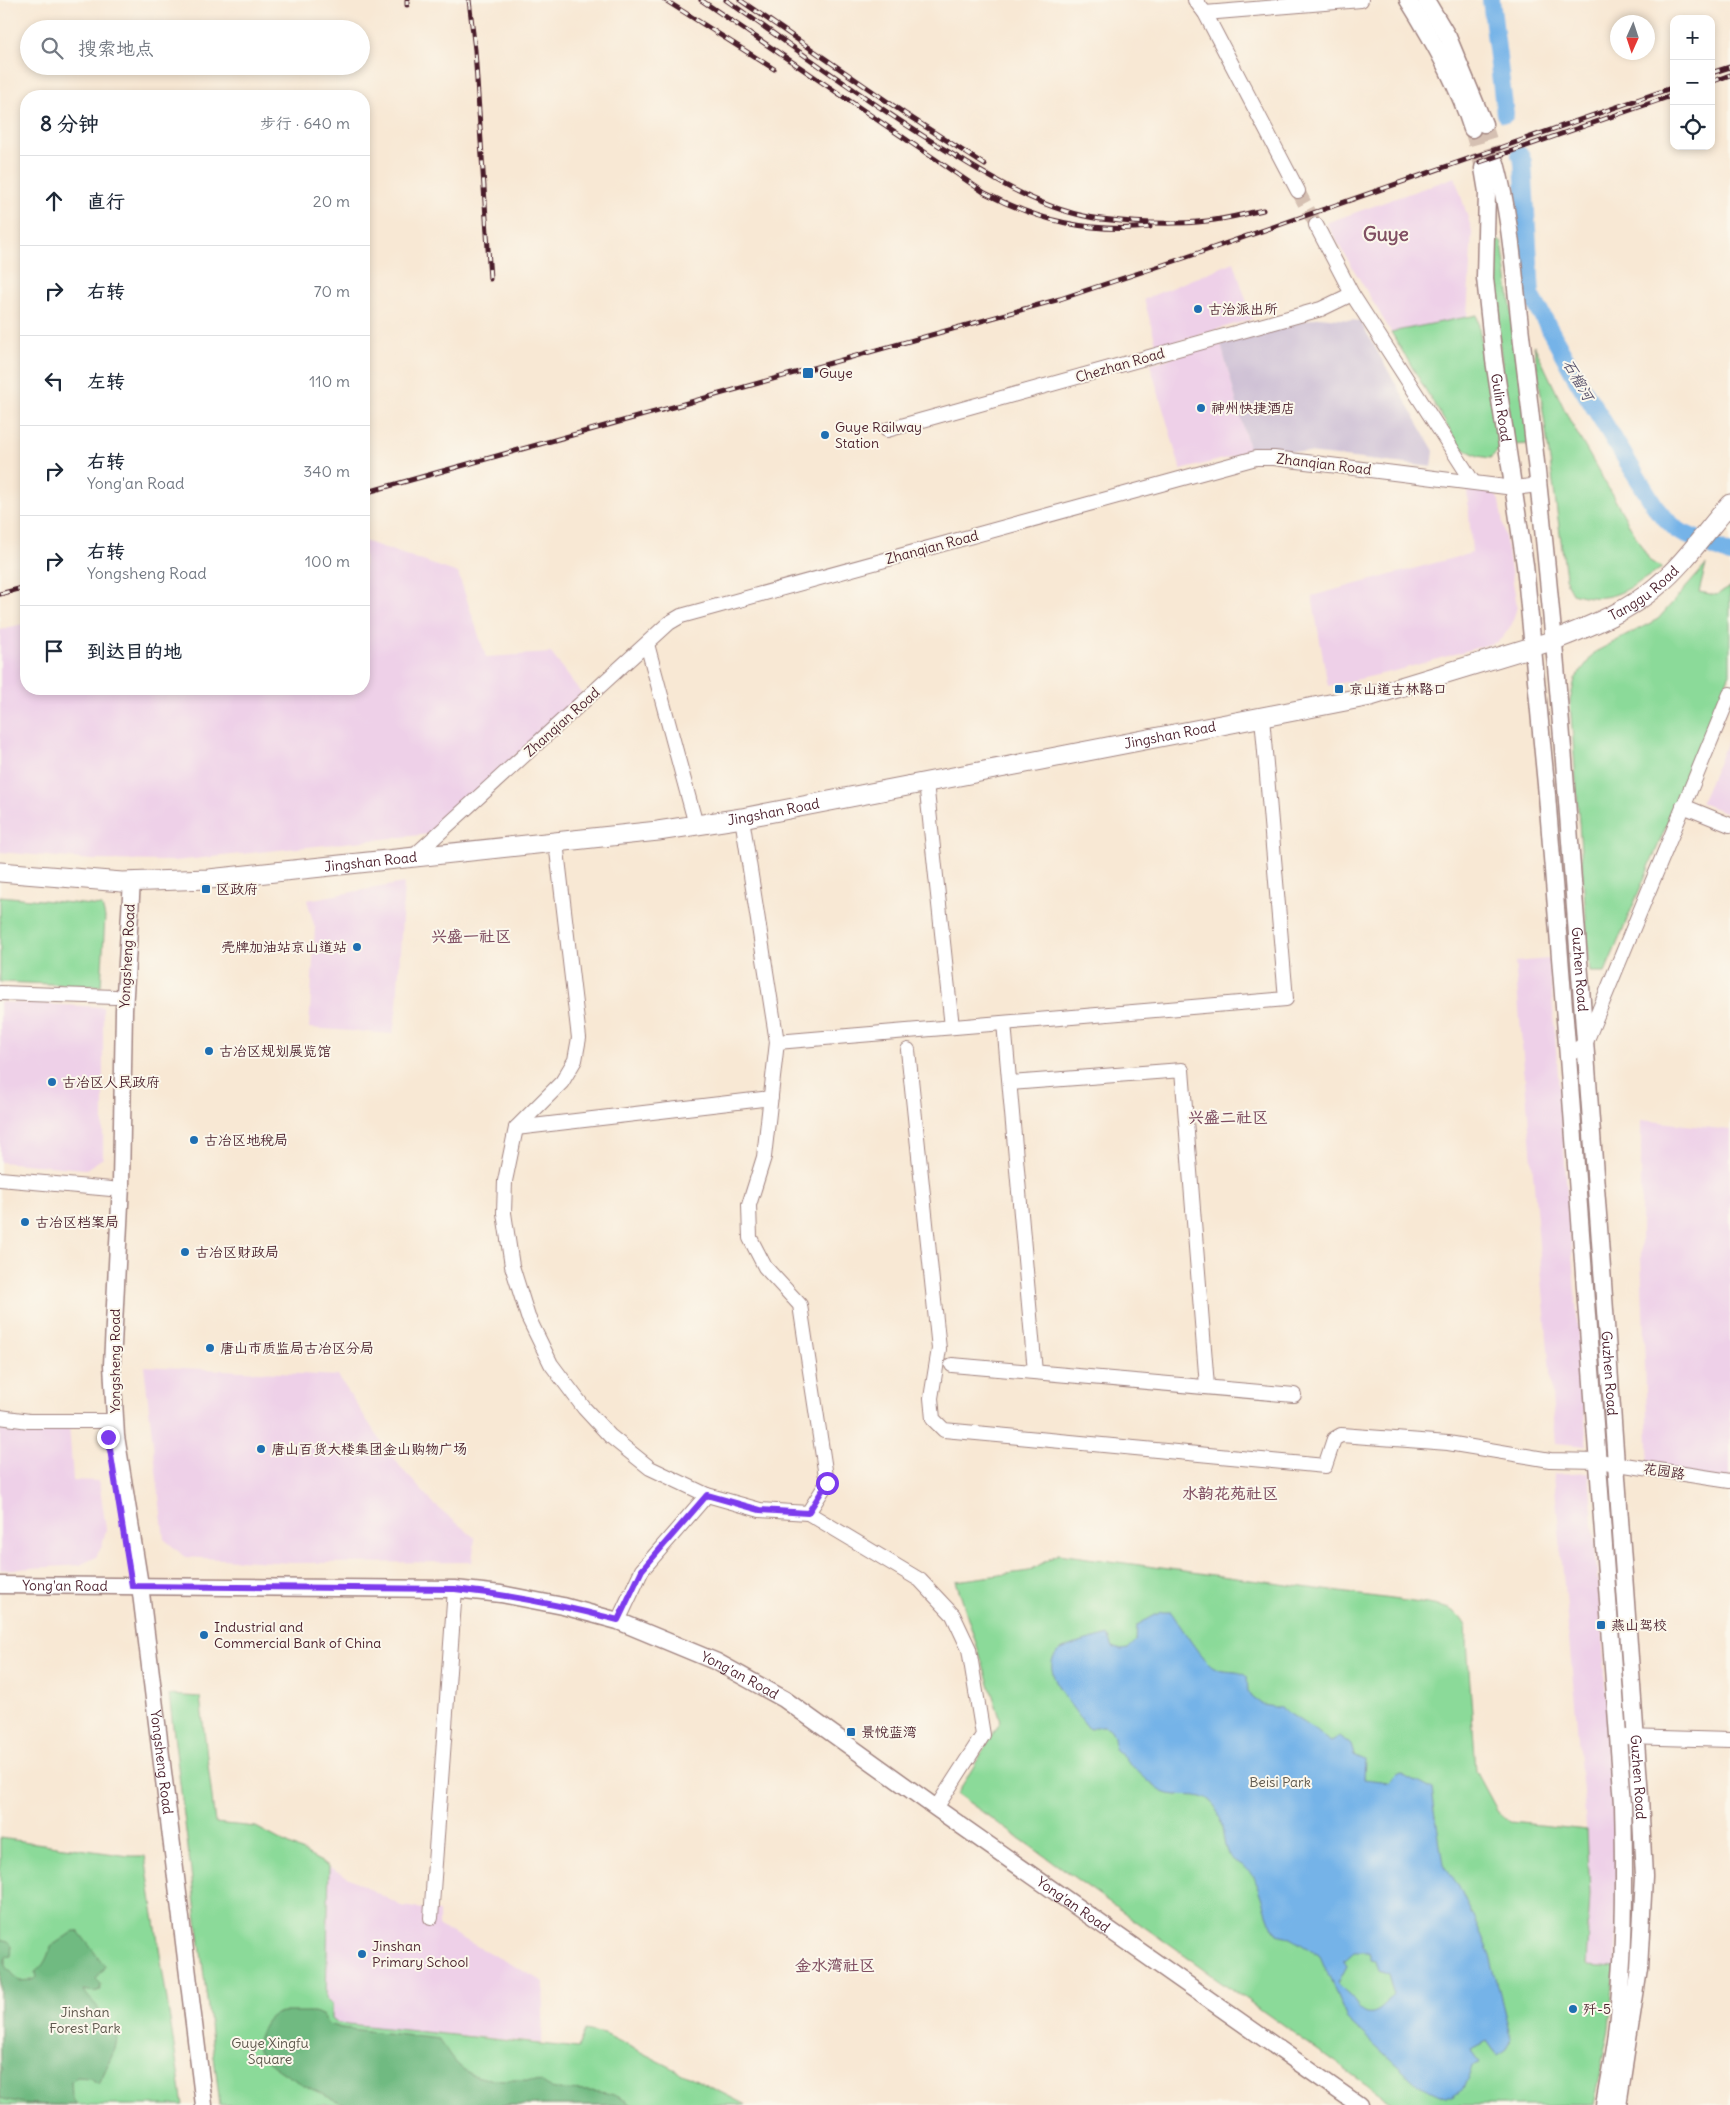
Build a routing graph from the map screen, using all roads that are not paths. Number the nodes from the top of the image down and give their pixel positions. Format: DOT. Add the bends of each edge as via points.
graph roads {
  1 [pos="1195,0"];
  2 [pos="1361,0"];
  3 [pos="1408,0"];
  4 [pos="1426,0"];
  5 [pos="1205,13"];
  6 [pos="1298,190"];
  7 [pos="1316,225"];
  8 [pos="1352,294"];
  9 [pos="887,430"];
  10 [pos="1473,482"];
  11 [pos="1539,485"];
  12 [pos="1514,488"];
  13 [pos="1730,504"];
  14 [pos="1555,640"];
  15 [pos="647,644"];
  16 [pos="1532,646"];
  17 [pos="1730,694"];
  18 [pos="1262,717"];
  19 [pos="926,782"];
  20 [pos="1683,806"];
  21 [pos="742,818"];
  22 [pos="696,825"];
  23 [pos="1730,825"];
  24 [pos="556,842"];
  25 [pos="413,857"];
  26 [pos="0,872"];
  27 [pos="127,881"];
  28 [pos="0,993"];
  29 [pos="115,997"];
  30 [pos="1004,1023"];
  31 [pos="952,1027"];
  32 [pos="777,1042"];
  33 [pos="1586,1042"];
  34 [pos="908,1050"];
  35 [pos="1568,1057"];
  36 [pos="1010,1083"];
  37 [pos="771,1098"];
  38 [pos="516,1128"];
  39 [pos="0,1179"];
  40 [pos="111,1189"];
  41 [pos="952,1365"];
  42 [pos="1035,1372"];
  43 [pos="1207,1386"];
  44 [pos="1294,1395"];
  45 [pos="0,1417"];
  46 [pos="107,1421"];
  47 [pos="1598,1461"];
  48 [pos="1616,1464"];
  49 [pos="1730,1481"];
  50 [pos="707,1495"];
  51 [pos="808,1513"];
  52 [pos="0,1585"];
  53 [pos="136,1586"];
  54 [pos="455,1589"];
  55 [pos="618,1620"];
  56 [pos="1618,1737"];
  57 [pos="1635,1737"];
  58 [pos="1730,1740"];
  59 [pos="936,1808"];
  60 [pos="431,1918"];
  61 [pos="196,2105"];
  62 [pos="204,2105"];
  63 [pos="1359,2105"];
  64 [pos="1604,2105"];
  65 [pos="1618,2105"];
  1 -- 5 [label="street"];
  2 -- 5 [label="street"];
  3 -- 4 [label="main road" via="1478,127 1448,37"];
  5 -- 6 [label="street"];
  7 -- 8 [label="street"];
  8 -- 9 [label="street, Chezhan Road" via="1321,309"];
  8 -- 10 [label="street"];
  10 -- 12 [label="street, Zhanqian Road"];
  10 -- 15 [label="street, Zhanqian Road" via="1256,458 680,616"];
  11 -- 12 [label="street, Zhanqian Road"];
  11 -- 12 [label="main road, Gulin Road" via="1501,180 1490,165 1484,278"];
  11 -- 14 [label="main road, Gulin Road"];
  12 -- 16 [label="main road, Gulin Road"];
  13 -- 14 [label="highway, Tanggu Road" via="1656,587 1627,607"];
  14 -- 16 [label="highway, Tanggu Road"];
  14 -- 33 [label="main road, Guzhen Road"];
  15 -- 22 [label="street"];
  15 -- 25 [label="street, Zhanqian Road"];
  16 -- 18 [label="highway, Jingshan Road" via="1370,696"];
  16 -- 35 [label="main road, Guzhen Road"];
  17 -- 20 [label="street"];
  18 -- 19 [label="highway, Jingshan Road"];
  18 -- 30 [label="street" via="1286,999"];
  19 -- 21 [label="highway, Jingshan Road"];
  19 -- 31 [label="street"];
  20 -- 23 [label="street"];
  20 -- 33 [label="street"];
  21 -- 22 [label="highway, Jingshan Road"];
  21 -- 32 [label="street"];
  22 -- 24 [label="highway, Jingshan Road"];
  24 -- 25 [label="highway, Jingshan Road"];
  24 -- 38 [label="street" via="579,1038 574,1060 562,1082"];
  25 -- 27 [label="highway, Jingshan Road" via="209,879"];
  26 -- 27 [label="highway, Jingshan Road"];
  27 -- 29 [label="main road, Yongsheng Road"];
  27 -- 53 [label="main road, Yongsheng Road" via="122,1184 112,1365 116,1436"];
  28 -- 29 [label="street"];
  29 -- 40 [label="main road, Yongsheng Road"];
  30 -- 31 [label="street"];
  30 -- 36 [label="street"];
  31 -- 32 [label="street"];
  32 -- 37 [label="street"];
  33 -- 35 [label="street"];
  33 -- 48 [label="main road, Guzhen Road"];
  34 -- 47 [label="street, 花园路" via="939,1349 931,1398 933,1419 944,1430 1325,1466 1334,1439 1341,1435 1448,1443 1550,1460"];
  35 -- 47 [label="main road, Guzhen Road"];
  36 -- 42 [label="street"];
  36 -- 43 [label="street" via="1182,1070"];
  37 -- 38 [label="street"];
  37 -- 51 [label="street" via="764,1157 749,1205 750,1238 765,1267 800,1305 827,1483"];
  38 -- 50 [label="street" via="505,1181 504,1213 512,1266 521,1296 551,1364 610,1436 650,1468"];
  39 -- 40 [label="street"];
  40 -- 46 [label="main road, Yongsheng Road" via="104,1351"];
  41 -- 42 [label="street"];
  42 -- 43 [label="street"];
  43 -- 44 [label="street"];
  45 -- 46 [label="street" via="29,1421"];
  46 -- 53 [label="main road, Yongsheng Road"];
  47 -- 48 [label="street, 花园路"];
  47 -- 56 [label="main road, Guzhen Road"];
  48 -- 49 [label="street, 花园路"];
  48 -- 57 [label="main road, Guzhen Road"];
  50 -- 51 [label="street" via="760,1510"];
  50 -- 55 [label="street" via="642,1570"];
  51 -- 59 [label="street" via="920,1580 952,1615 969,1649 983,1734"];
  52 -- 53 [label="main road, Yong'an Road"];
  53 -- 54 [label="main road, Yong'an Road"];
  53 -- 61 [label="main road, Yongsheng Road"];
  53 -- 62 [label="main road, Yongsheng Road"];
  54 -- 55 [label="main road, Yong'an Road" via="501,1594"];
  54 -- 60 [label="street"];
  55 -- 59 [label="main road, Yong'an Road" via="717,1662 784,1699"];
  56 -- 57 [label="street"];
  56 -- 64 [label="main road, Guzhen Road" via="1625,1879 1615,2040"];
  57 -- 58 [label="street"];
  57 -- 65 [label="main road, Guzhen Road" via="1644,1876 1639,1969"];
  59 -- 63 [label="main road, Yong'an Road"];
}
